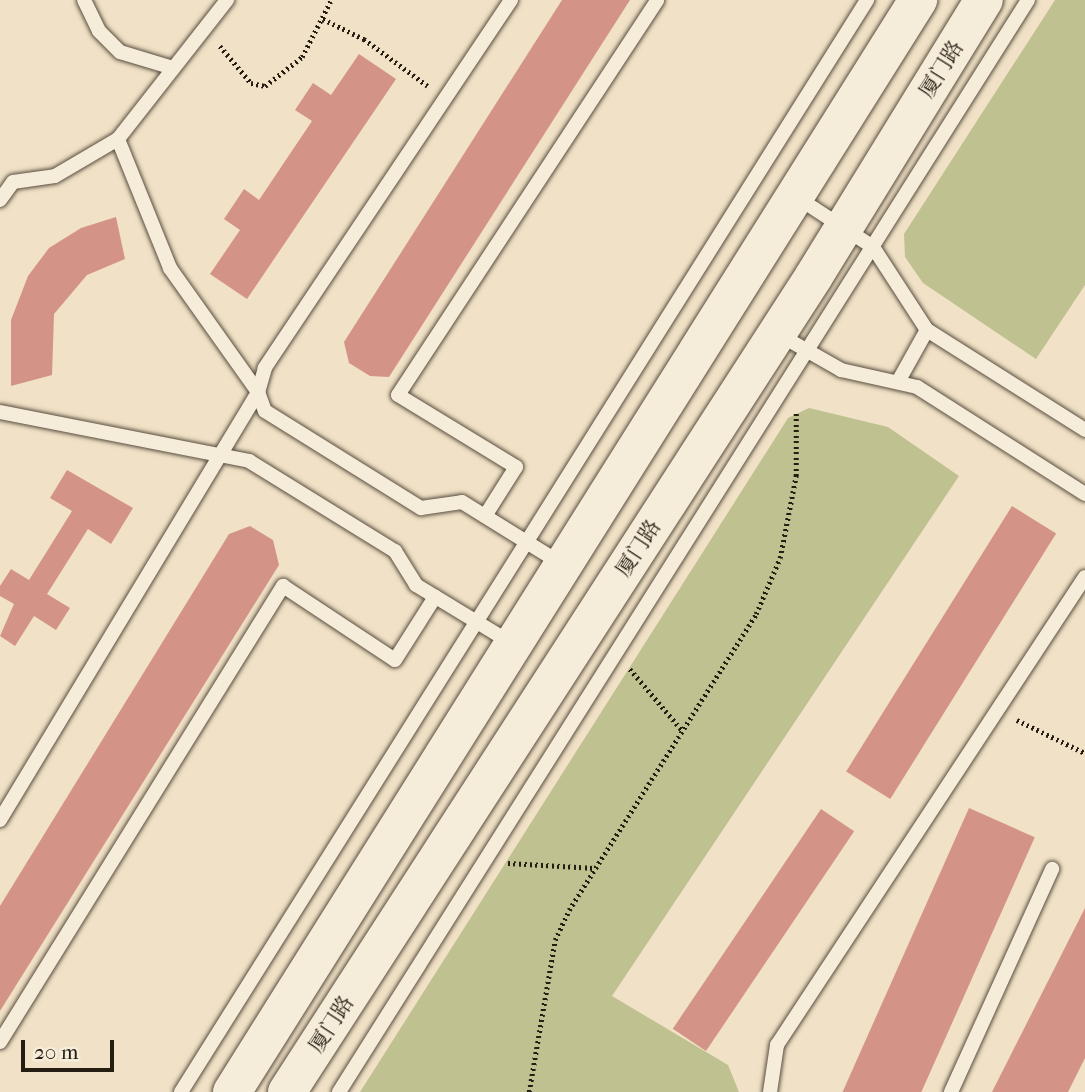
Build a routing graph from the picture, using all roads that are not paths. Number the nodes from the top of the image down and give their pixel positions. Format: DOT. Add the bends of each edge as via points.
graph roads {
  1 [pos="84,0"];
  2 [pos="227,0"];
  3 [pos="511,0"];
  4 [pos="657,0"];
  5 [pos="867,0"];
  6 [pos="918,0"];
  7 [pos="984,0"];
  8 [pos="1028,0"];
  9 [pos="173,68"];
  10 [pos="118,139"];
  11 [pos="795,196"];
  12 [pos="0,200"];
  13 [pos="858,237"];
  14 [pos="927,331"];
  15 [pos="791,342"];
  16 [pos="899,380"];
  17 [pos="258,392"];
  18 [pos="0,412"];
  19 [pos="1085,430"];
  20 [pos="221,453"];
  21 [pos="1085,494"];
  22 [pos="485,516"];
  23 [pos="524,540"];
  24 [pos="563,564"];
  25 [pos="1085,577"];
  26 [pos="435,597"];
  27 [pos="472,620"];
  28 [pos="513,645"];
  29 [pos="0,820"];
  30 [pos="1052,869"];
  31 [pos="0,1042"];
  32 [pos="181,1092"];
  33 [pos="232,1092"];
  34 [pos="287,1092"];
  35 [pos="339,1092"];
  36 [pos="770,1092"];
  37 [pos="951,1092"];
  1 -- 9 [label="lane" via="99,31 120,52"];
  2 -- 9 [label="lane"];
  3 -- 17 [label="lane" via="265,368"];
  4 -- 22 [label="lane" via="398,395 516,467"];
  5 -- 23 [label="lane"];
  6 -- 11 [label="street"];
  7 -- 13 [label="street, 厦门路"];
  8 -- 13 [label="lane"];
  9 -- 10 [label="lane"];
  10 -- 12 [label="lane" via="55,176 12,182"];
  10 -- 17 [label="lane" via="170,268"];
  11 -- 13 [label="lane"];
  11 -- 24 [label="street"];
  13 -- 14 [label="lane"];
  13 -- 15 [label="street, 厦门路"];
  14 -- 16 [label="lane"];
  14 -- 19 [label="lane"];
  15 -- 16 [label="lane" via="866,378"];
  15 -- 34 [label="street, 厦门路"];
  15 -- 35 [label="lane" via="796,366"];
  16 -- 21 [label="lane"];
  17 -- 20 [label="lane"];
  17 -- 22 [label="lane" via="265,411 421,508 462,502"];
  18 -- 20 [label="lane"];
  20 -- 26 [label="lane" via="249,460 396,551 416,585"];
  20 -- 29 [label="lane"];
  22 -- 23 [label="lane"];
  23 -- 24 [label="lane"];
  23 -- 27 [label="lane"];
  24 -- 28 [label="street"];
  25 -- 36 [label="lane" via="777,1045"];
  26 -- 27 [label="lane"];
  26 -- 31 [label="lane" via="395,660 283,586"];
  27 -- 28 [label="lane"];
  27 -- 32 [label="lane"];
  28 -- 33 [label="street"];
  30 -- 37 [label="lane"];
}
